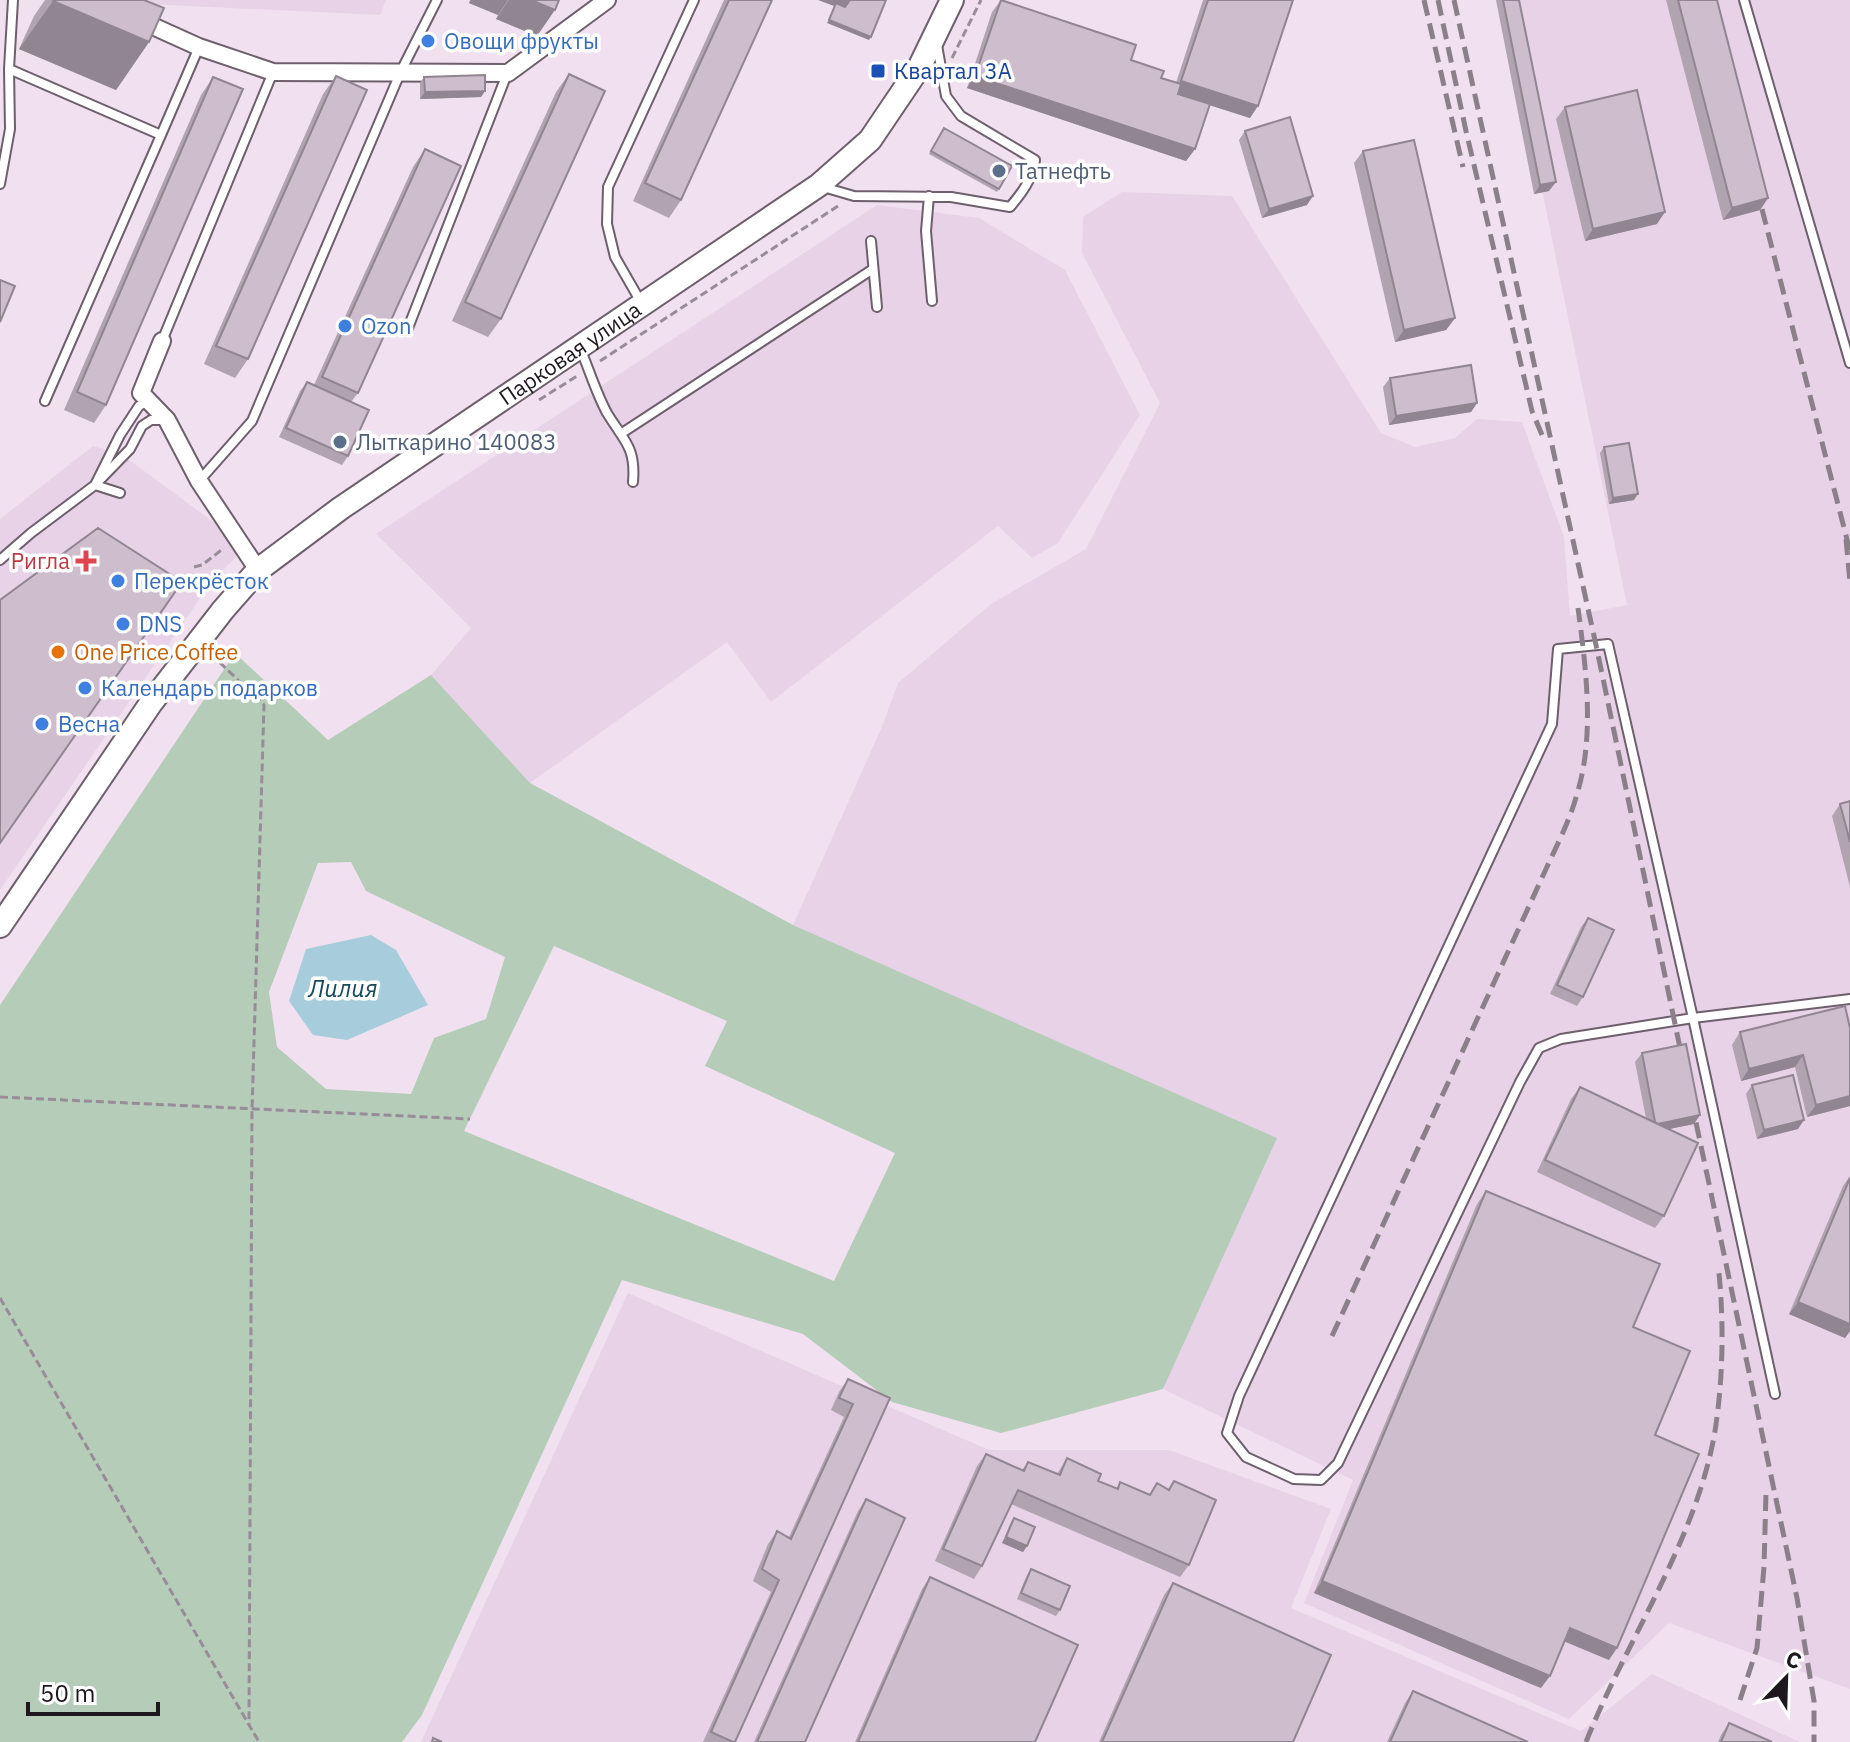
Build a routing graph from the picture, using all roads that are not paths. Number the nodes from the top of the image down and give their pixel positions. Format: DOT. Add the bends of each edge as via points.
graph roads {
  1 [pos="13,0"];
  2 [pos="437,0"];
  3 [pos="607,0"];
  4 [pos="694,0"];
  5 [pos="952,0"];
  6 [pos="1744,0"];
  7 [pos="121,12"];
  8 [pos="936,37"];
  9 [pos="199,47"];
  10 [pos="9,69"];
  11 [pos="401,71"];
  12 [pos="273,72"];
  13 [pos="508,73"];
  14 [pos="161,135"];
  15 [pos="0,184"];
  16 [pos="819,185"];
  17 [pos="929,196"];
  18 [pos="871,241"];
  19 [pos="873,269"];
  20 [pos="932,301"];
  21 [pos="642,305"];
  22 [pos="877,307"];
  23 [pos="408,328"];
  24 [pos="162,341"];
  25 [pos="579,347"];
  26 [pos="1850,363"];
  27 [pos="45,401"];
  28 [pos="148,401"];
  29 [pos="167,420"];
  30 [pos="622,433"];
  31 [pos="199,481"];
  32 [pos="633,482"];
  33 [pos="95,485"];
  34 [pos="120,493"];
  35 [pos="0,560"];
  36 [pos="258,570"];
  37 [pos="0,926"];
  38 [pos="1850,999"];
  39 [pos="1693,1018"];
  40 [pos="1775,1394"];
  1 -- 10 [label="lane"];
  2 -- 11 [label="lane"];
  3 -- 13 [label="street"];
  4 -- 21 [label="lane" via="608,187 607,224 615,257"];
  5 -- 8 [label="main road, Парковая улица"];
  6 -- 26 [label="lane"];
  7 -- 9 [label="street"];
  8 -- 16 [label="main road, Парковая улица" via="870,140"];
  8 -- 17 [label="lane" via="946,96 961,116 1035,160 1034,171 1010,207"];
  9 -- 12 [label="street"];
  9 -- 14 [label="lane"];
  10 -- 14 [label="lane"];
  10 -- 15 [label="lane" via="10,129"];
  11 -- 12 [label="street"];
  11 -- 13 [label="street"];
  11 -- 31 [label="lane" via="252,421"];
  12 -- 24 [label="lane"];
  13 -- 23 [label="lane"];
  14 -- 27 [label="lane"];
  16 -- 17 [label="lane" via="854,196"];
  16 -- 21 [label="main road, Парковая улица"];
  17 -- 20 [label="lane"];
  18 -- 19 [label="lane"];
  19 -- 22 [label="lane"];
  19 -- 30 [label="lane"];
  21 -- 25 [label="main road, Парковая улица"];
  24 -- 28 [label="street" via="141,393"];
  25 -- 30 [label="lane" via="607,412"];
  25 -- 36 [label="main road, Парковая улица"];
  28 -- 29 [label="street"];
  28 -- 33 [label="lane" via="120,435"];
  29 -- 31 [label="street"];
  29 -- 33 [label="lane" via="142,426 130,449"];
  30 -- 32 [label="lane" via="634,463"];
  31 -- 36 [label="street"];
  33 -- 34 [label="lane"];
  33 -- 35 [label="lane"];
  36 -- 37 [label="main road, Парковая улица" via="151,703"];
  38 -- 39 [label="lane"];
  39 -- 39 [label="lane" via="1561,1039 1539,1048 1338,1463 1321,1480 1294,1479 1246,1457 1227,1433 1239,1396 1552,724 1558,649 1608,644"];
  39 -- 40 [label="lane"];
}
